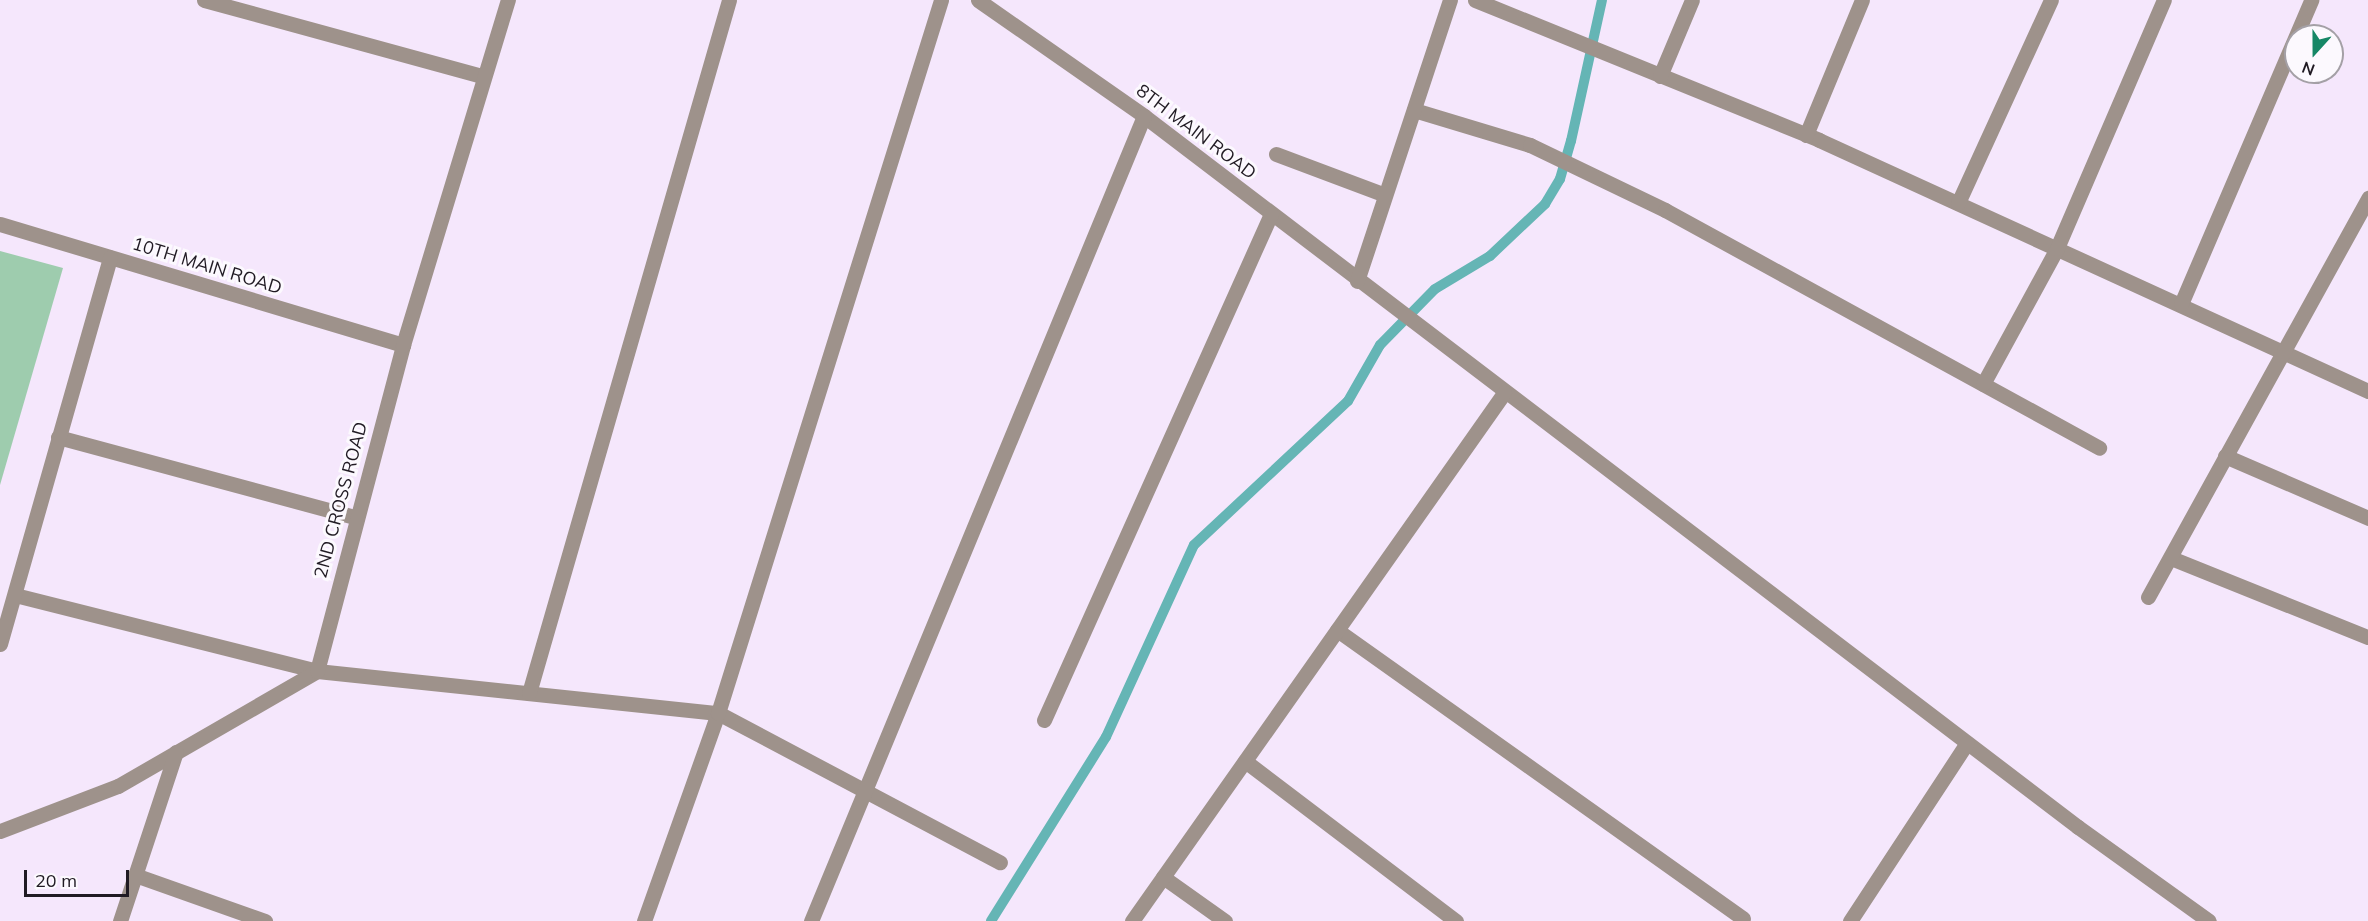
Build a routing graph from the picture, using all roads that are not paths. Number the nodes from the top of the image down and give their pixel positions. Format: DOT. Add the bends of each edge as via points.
graph roads {
  1 [pos="204,0"];
  2 [pos="508,0"];
  3 [pos="729,0"];
  4 [pos="941,0"];
  5 [pos="978,0"];
  6 [pos="1450,0"];
  7 [pos="1475,0"];
  8 [pos="1692,0"];
  9 [pos="1862,0"];
  10 [pos="2051,0"];
  11 [pos="2164,0"];
  12 [pos="2311,0"];
  13 [pos="482,76"];
  14 [pos="1660,76"];
  15 [pos="1414,110"];
  16 [pos="1144,116"];
  17 [pos="1806,135"];
  18 [pos="1276,154"];
  19 [pos="1385,195"];
  20 [pos="2368,198"];
  21 [pos="1958,203"];
  22 [pos="1270,214"];
  23 [pos="0,224"];
  24 [pos="2057,248"];
  25 [pos="110,257"];
  26 [pos="1357,281"];
  27 [pos="2181,304"];
  28 [pos="403,345"];
  29 [pos="2281,349"];
  30 [pos="1983,384"];
  31 [pos="2368,391"];
  32 [pos="1504,393"];
  33 [pos="58,436"];
  34 [pos="2099,448"];
  35 [pos="2225,456"];
  36 [pos="355,517"];
  37 [pos="2368,518"];
  38 [pos="2171,558"];
  39 [pos="15,595"];
  40 [pos="2148,597"];
  41 [pos="1337,630"];
  42 [pos="2368,637"];
  43 [pos="0,644"];
  44 [pos="317,671"];
  45 [pos="529,693"];
  46 [pos="718,713"];
  47 [pos="1044,720"];
  48 [pos="1967,743"];
  49 [pos="176,752"];
  50 [pos="1245,761"];
  51 [pos="865,791"];
  52 [pos="0,831"];
  53 [pos="1000,862"];
  54 [pos="135,875"];
  55 [pos="1163,877"];
  56 [pos="1743,919"];
  57 [pos="2206,920"];
  58 [pos="120,921"];
  59 [pos="265,921"];
  60 [pos="644,921"];
  61 [pos="811,921"];
  62 [pos="1132,921"];
  63 [pos="1225,921"];
  64 [pos="1456,921"];
  65 [pos="1850,921"];
  1 -- 13 [label="street"];
  2 -- 13 [label="street, 2ND CROSS ROAD"];
  3 -- 45 [label="street"];
  4 -- 46 [label="street"];
  5 -- 16 [label="street, 8TH MAIN ROAD"];
  6 -- 15 [label="street"];
  7 -- 14 [label="street"];
  8 -- 14 [label="street"];
  9 -- 17 [label="street"];
  10 -- 21 [label="street"];
  11 -- 24 [label="street"];
  12 -- 27 [label="street"];
  13 -- 28 [label="street, 2ND CROSS ROAD"];
  14 -- 17 [label="street"];
  15 -- 19 [label="street"];
  15 -- 30 [label="street" via="1530,145 1665,210"];
  16 -- 22 [label="street, 8TH MAIN ROAD"];
  16 -- 51 [label="street"];
  17 -- 21 [label="street"];
  18 -- 19 [label="street"];
  19 -- 26 [label="street"];
  20 -- 29 [label="street"];
  21 -- 24 [label="street"];
  22 -- 26 [label="street, 8TH MAIN ROAD"];
  22 -- 47 [label="street"];
  23 -- 25 [label="street, 10TH MAIN ROAD"];
  24 -- 27 [label="street"];
  24 -- 30 [label="street"];
  25 -- 28 [label="street, 10TH MAIN ROAD"];
  25 -- 33 [label="street"];
  26 -- 32 [label="street, 8TH MAIN ROAD"];
  27 -- 29 [label="street"];
  28 -- 36 [label="street, 2ND CROSS ROAD"];
  29 -- 31 [label="street"];
  29 -- 35 [label="street"];
  30 -- 34 [label="street"];
  32 -- 41 [label="street"];
  32 -- 48 [label="street, 8TH MAIN ROAD"];
  33 -- 36 [label="street"];
  33 -- 39 [label="street"];
  35 -- 37 [label="street"];
  35 -- 38 [label="street"];
  36 -- 44 [label="street, 2ND CROSS ROAD"];
  38 -- 40 [label="street"];
  38 -- 42 [label="street"];
  39 -- 43 [label="street"];
  39 -- 44 [label="street"];
  41 -- 50 [label="street"];
  41 -- 56 [label="street"];
  44 -- 45 [label="street"];
  44 -- 49 [label="street"];
  45 -- 46 [label="street"];
  46 -- 51 [label="street"];
  46 -- 60 [label="street"];
  48 -- 57 [label="street, 8TH MAIN ROAD"];
  48 -- 65 [label="street"];
  49 -- 52 [label="street" via="117,786"];
  49 -- 54 [label="street"];
  50 -- 55 [label="street"];
  50 -- 64 [label="street"];
  51 -- 53 [label="street"];
  51 -- 61 [label="street"];
  54 -- 58 [label="street"];
  54 -- 59 [label="street"];
  55 -- 62 [label="street"];
  55 -- 63 [label="street"];
}
